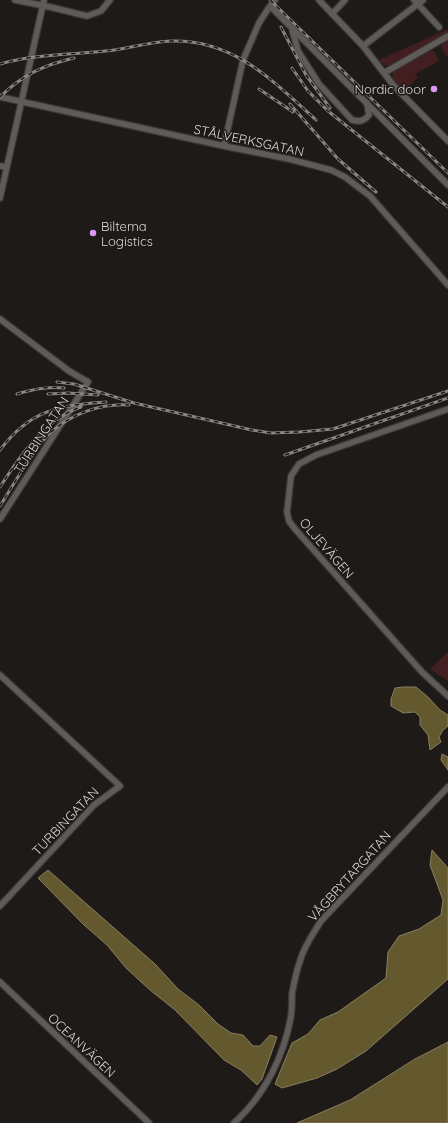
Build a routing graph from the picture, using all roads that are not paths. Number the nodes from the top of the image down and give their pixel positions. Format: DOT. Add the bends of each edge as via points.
graph roads {
  1 [pos="15,0"];
  2 [pos="110,0"];
  3 [pos="275,0"];
  4 [pos="319,0"];
  5 [pos="345,0"];
  6 [pos="423,0"];
  7 [pos="416,2"];
  8 [pos="43,3"];
  9 [pos="270,6"];
  10 [pos="332,14"];
  11 [pos="439,27"];
  12 [pos="292,28"];
  13 [pos="448,36"];
  14 [pos="363,46"];
  15 [pos="384,73"];
  16 [pos="0,97"];
  17 [pos="21,102"];
  18 [pos="367,103"];
  19 [pos="448,140"];
  20 [pos="224,146"];
  21 [pos="3,167"];
  22 [pos="448,185"];
  23 [pos="0,198"];
  24 [pos="448,285"];
  25 [pos="0,319"];
  26 [pos="448,409"];
  27 [pos="0,519"];
  28 [pos="0,675"];
  29 [pos="448,696"];
  30 [pos="448,787"];
  31 [pos="0,906"];
  32 [pos="0,982"];
  33 [pos="149,1123"];
  34 [pos="234,1123"];
  1 -- 8 [label="street"];
  2 -- 8 [label="street" via="101,11 87,16"];
  3 -- 9 [label="street"];
  4 -- 10 [label="street"];
  5 -- 10 [label="street"];
  6 -- 7 [label="street"];
  7 -- 11 [label="street"];
  7 -- 14 [label="street"];
  8 -- 17 [label="street"];
  9 -- 12 [label="street"];
  9 -- 20 [label="street" via="259,23 243,60"];
  10 -- 14 [label="street"];
  12 -- 18 [label="street"];
  12 -- 18 [label="street" via="298,51 315,78 352,120 358,122 370,115"];
  13 -- 15 [label="street"];
  14 -- 15 [label="street"];
  15 -- 19 [label="street"];
  16 -- 17 [label="street, STÅLVERKSGATAN"];
  17 -- 20 [label="street, STÅLVERKSGATAN"];
  17 -- 21 [label="street"];
  18 -- 22 [label="street"];
  20 -- 24 [label="street, STÅLVERKSGATAN" via="315,165 345,177 370,196"];
  21 -- 23 [label="street"];
  25 -- 27 [label="street, TURBINGATAN" via="69,371 88,382"];
  26 -- 29 [label="street, OLJEVÄGEN" via="309,458 296,466 291,476 287,512 292,525 422,672"];
  28 -- 31 [label="street, TURBINGATAN" via="120,786 94,805"];
  30 -- 34 [label="street, VÅGBRYTARGATAN" via="321,921 305,946 292,994 291,1016 284,1045 275,1068 255,1101"];
  32 -- 33 [label="street, OCEANVÄGEN"];
}
